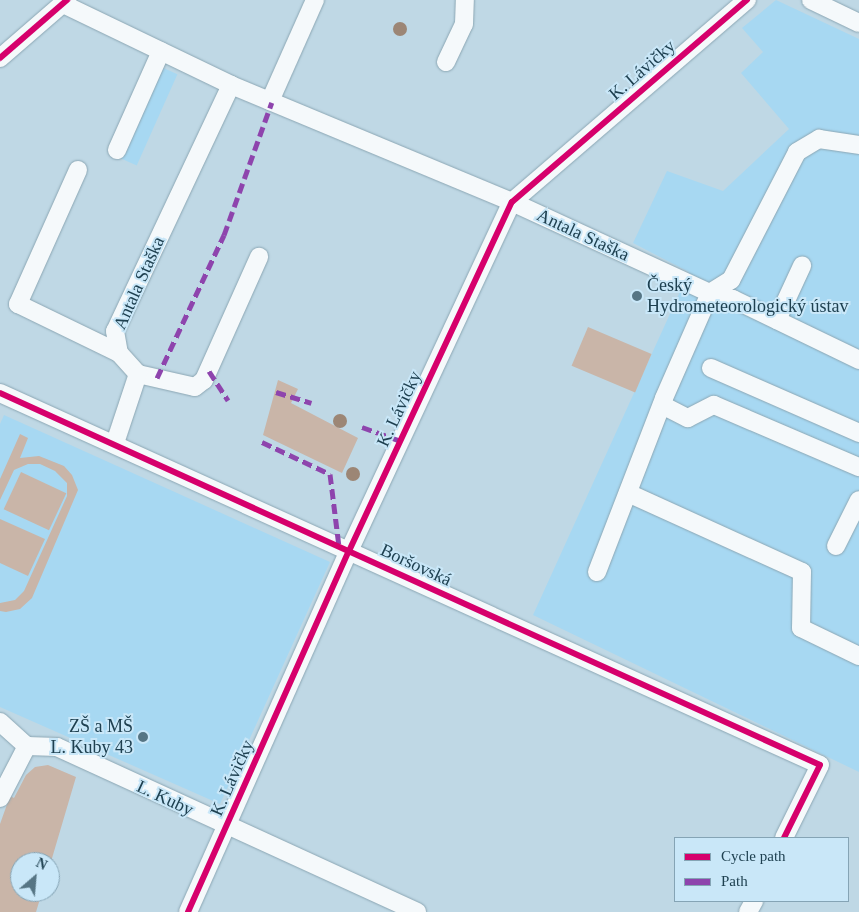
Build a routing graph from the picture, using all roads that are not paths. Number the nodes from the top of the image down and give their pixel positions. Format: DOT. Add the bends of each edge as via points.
graph roads {
  1 [pos="315,0"];
  2 [pos="465,0"];
  3 [pos="747,0"];
  4 [pos="811,0"];
  5 [pos="65,2"];
  6 [pos="859,23"];
  7 [pos="161,51"];
  8 [pos="0,58"];
  9 [pos="446,62"];
  10 [pos="232,85"];
  11 [pos="270,101"];
  12 [pos="859,145"];
  13 [pos="117,150"];
  14 [pos="78,170"];
  15 [pos="512,202"];
  16 [pos="259,257"];
  17 [pos="802,266"];
  18 [pos="710,293"];
  19 [pos="776,320"];
  20 [pos="119,353"];
  21 [pos="859,360"];
  22 [pos="711,368"];
  23 [pos="138,374"];
  24 [pos="0,393"];
  25 [pos="662,405"];
  26 [pos="859,433"];
  27 [pos="115,443"];
  28 [pos="859,467"];
  29 [pos="628,493"];
  30 [pos="859,500"];
  31 [pos="836,546"];
  32 [pos="349,551"];
  33 [pos="597,572"];
  34 [pos="859,656"];
  35 [pos="0,722"];
  36 [pos="27,746"];
  37 [pos="0,798"];
  38 [pos="227,827"];
  39 [pos="784,837"];
  40 [pos="188,912"];
  41 [pos="417,912"];
  1 -- 11 [label="street"];
  2 -- 9 [label="street" via="464,24"];
  3 -- 15 [label="street, K. Lávičky"];
  4 -- 6 [label="street"];
  5 -- 7 [label="street, Antala Staška"];
  5 -- 8 [label="street"];
  7 -- 10 [label="street, Antala Staška"];
  7 -- 13 [label="street"];
  10 -- 11 [label="street, Antala Staška"];
  10 -- 20 [label="street, Antala Staška" via="115,331"];
  11 -- 15 [label="street, Antala Staška"];
  12 -- 18 [label="street" via="820,139 796,152 731,280"];
  14 -- 20 [label="street" via="18,304"];
  15 -- 18 [label="street, Antala Staška"];
  15 -- 32 [label="street, K. Lávičky"];
  16 -- 23 [label="street" via="204,380 195,387"];
  17 -- 19 [label="street"];
  18 -- 19 [label="street, Antala Staška" via="733,299"];
  18 -- 25 [label="street"];
  19 -- 21 [label="street, Antala Staška"];
  20 -- 23 [label="street, Antala Staška"];
  22 -- 26 [label="street"];
  23 -- 27 [label="street"];
  24 -- 27 [label="street, Boršovská"];
  25 -- 28 [label="street" via="688,418 714,405"];
  25 -- 29 [label="street"];
  27 -- 32 [label="street, Boršovská"];
  29 -- 33 [label="street"];
  29 -- 34 [label="street" via="802,572 801,628"];
  30 -- 31 [label="street"];
  32 -- 38 [label="street, K. Lávičky"];
  32 -- 39 [label="street, Boršovská" via="820,765"];
  35 -- 36 [label="street"];
  36 -- 37 [label="street"];
  36 -- 38 [label="street, L. Kuby" via="57,747"];
  38 -- 40 [label="street, K. Lávičky"];
  38 -- 41 [label="street, L. Kuby"];
}
